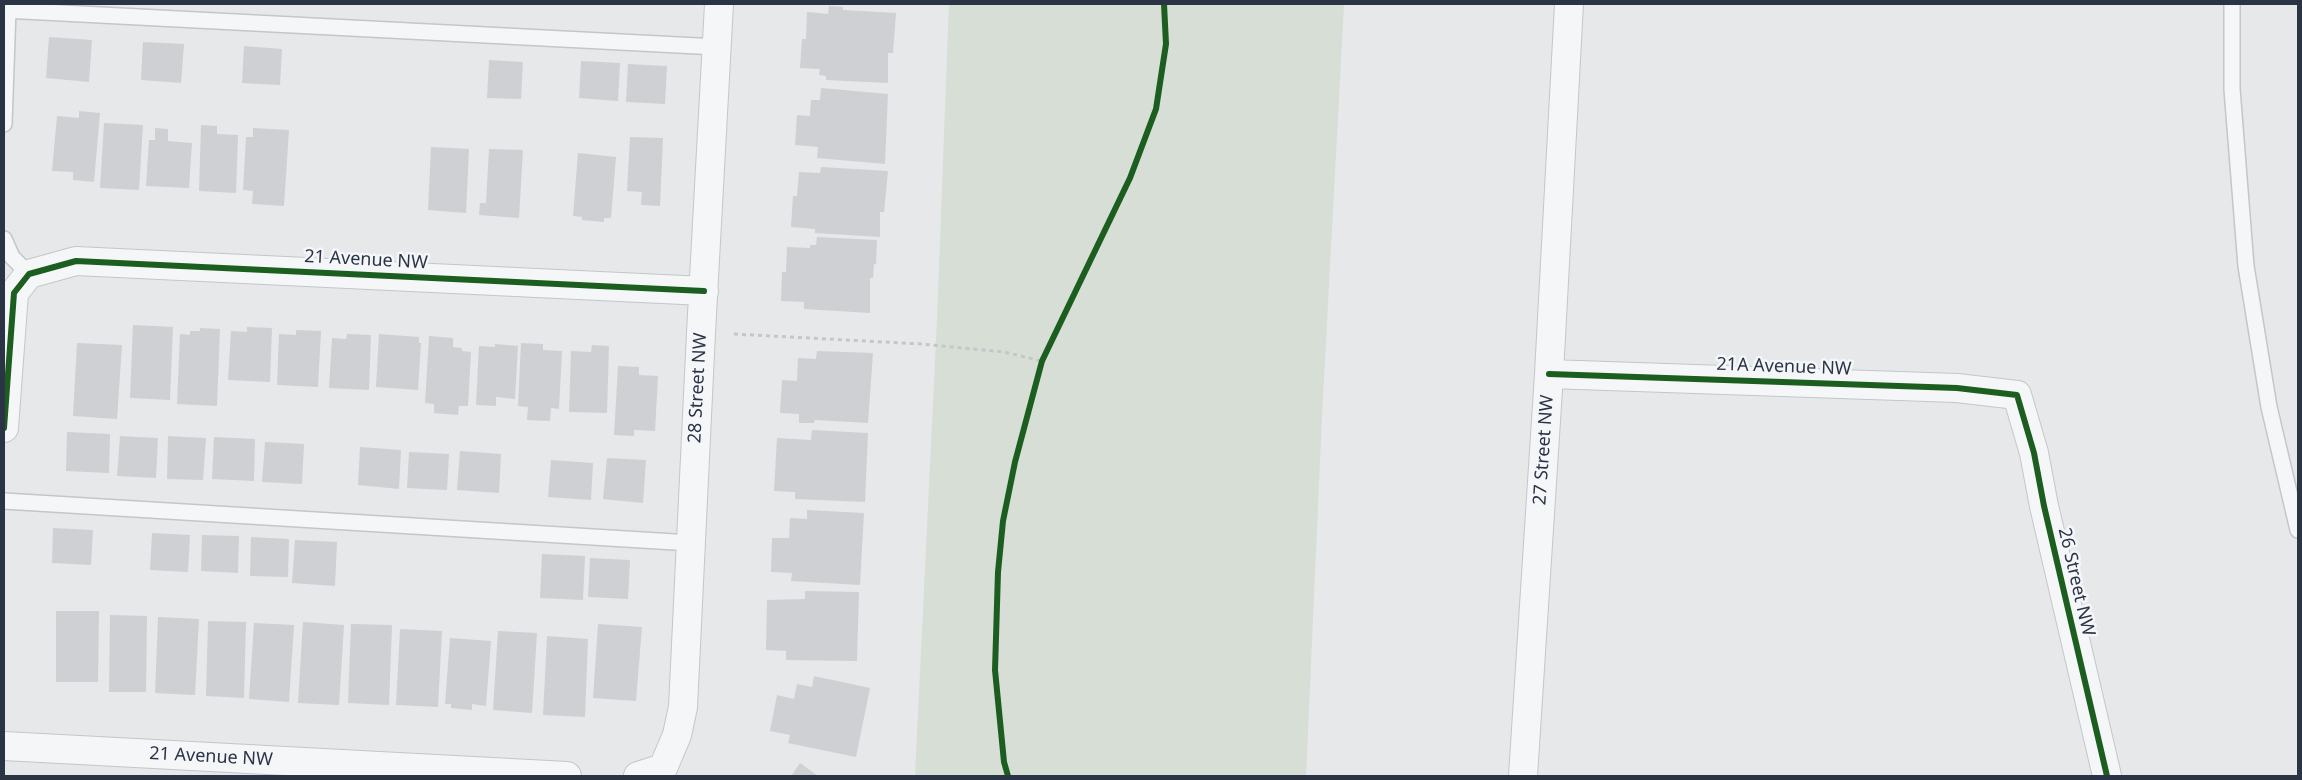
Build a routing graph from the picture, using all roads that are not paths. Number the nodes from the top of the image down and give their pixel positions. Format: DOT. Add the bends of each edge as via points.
graph roads {
  1 [pos="719,4"];
  2 [pos="1568,4"];
  3 [pos="2232,4"];
  4 [pos="6,10"];
  5 [pos="717,47"];
  6 [pos="4,124"];
  7 [pos="4,239"];
  8 [pos="29,274"];
  9 [pos="704,291"];
  10 [pos="1549,374"];
  11 [pos="2017,395"];
  12 [pos="4,428"];
  13 [pos="4,501"];
  14 [pos="2298,530"];
  15 [pos="691,543"];
  16 [pos="4,746"];
  17 [pos="655,774"];
  18 [pos="567,776"];
  19 [pos="1523,776"];
  20 [pos="2107,776"];
  1 -- 5 [label="street, 28 Street NW"];
  2 -- 10 [label="street, 27 Street NW"];
  3 -- 14 [label="lane" via="2232,90 2246,266 2269,407"];
  4 -- 5 [label="lane"];
  4 -- 6 [label="lane"];
  5 -- 9 [label="street, 28 Street NW"];
  7 -- 8 [label="lane" via="12,257"];
  8 -- 9 [label="street, 21 Avenue NW" via="76,261"];
  8 -- 12 [label="street" via="14,293"];
  9 -- 15 [label="street, 28 Street NW"];
  10 -- 11 [label="street, 21A Avenue NW" via="1957,388"];
  10 -- 19 [label="street, 27 Street NW"];
  11 -- 20 [label="street, 26 Street NW" via="2034,453"];
  13 -- 15 [label="lane"];
  15 -- 17 [label="street, 28 Street NW" via="683,707 677,735"];
  16 -- 18 [label="street, 21 Avenue NW"];
}
